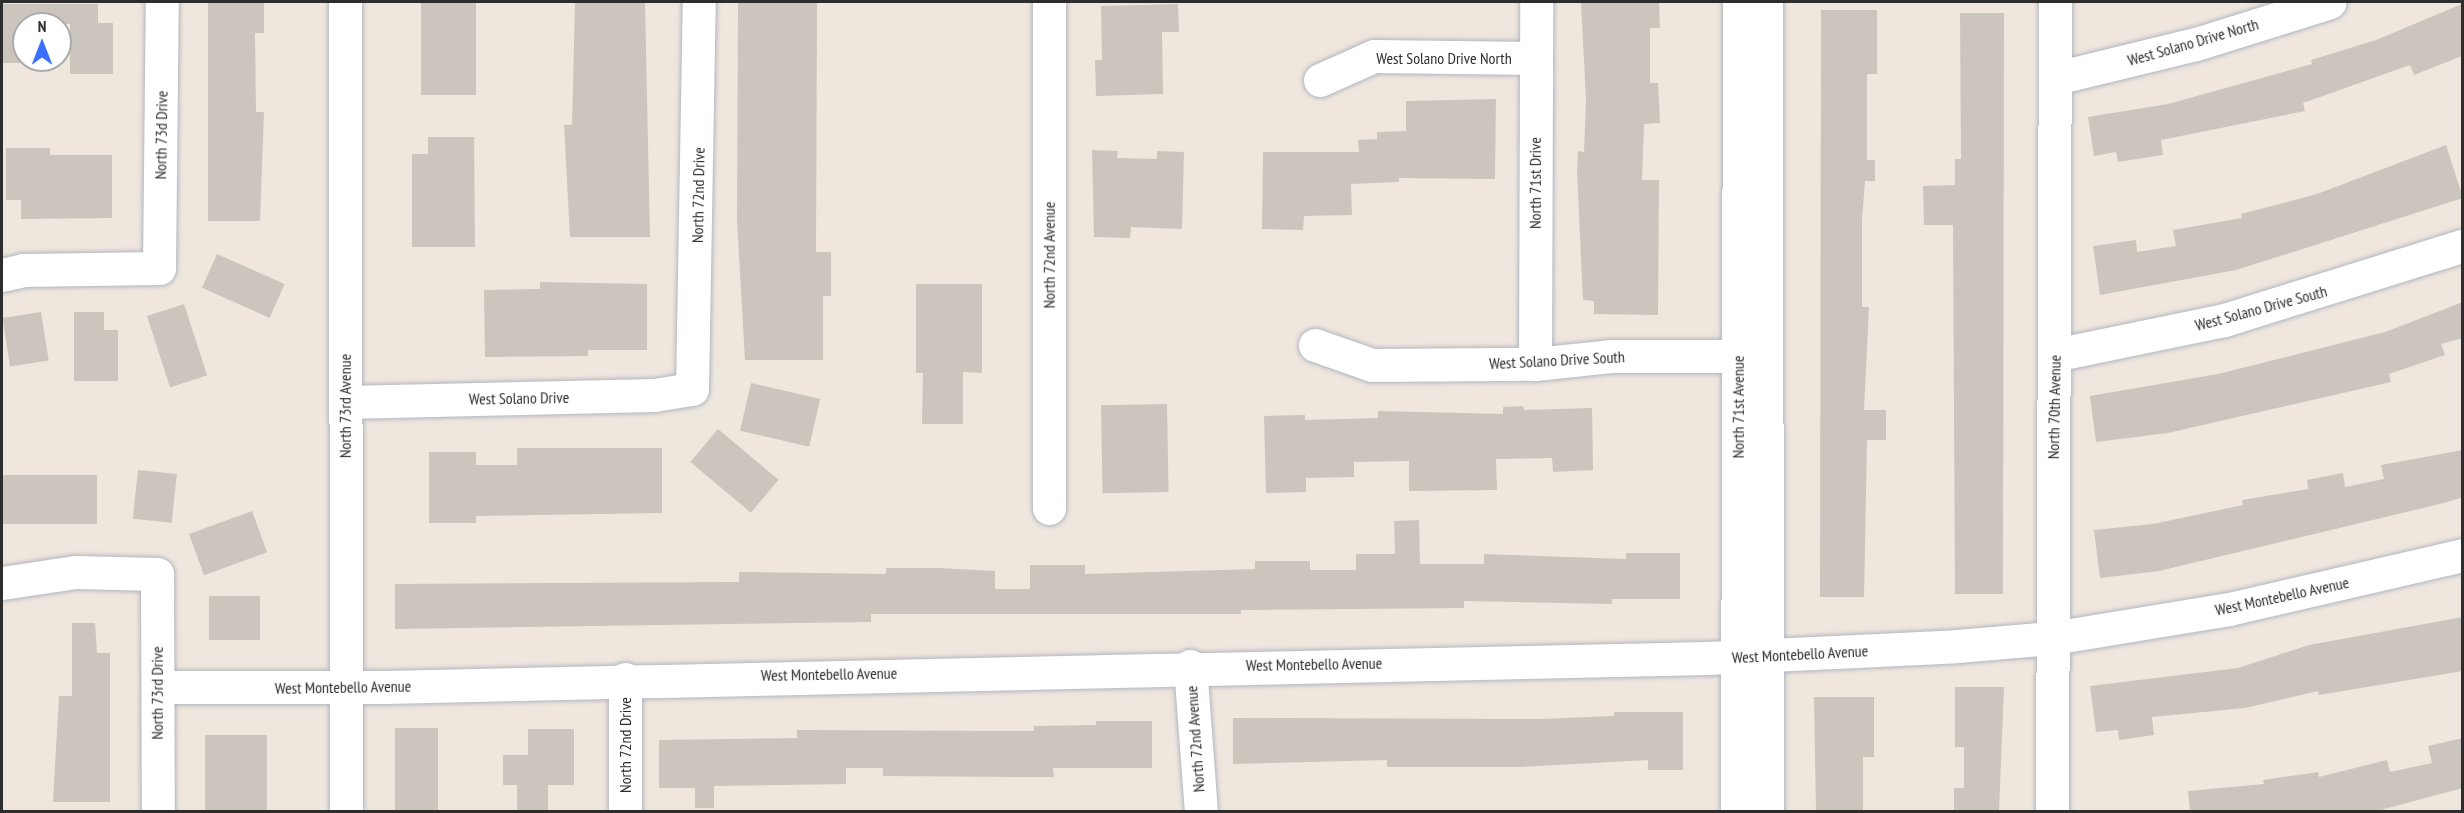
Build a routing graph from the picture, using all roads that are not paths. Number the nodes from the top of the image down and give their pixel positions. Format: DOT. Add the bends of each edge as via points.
graph roads {
  1 [pos="162,2"];
  2 [pos="345,2"];
  3 [pos="699,2"];
  4 [pos="1049,2"];
  5 [pos="1536,2"];
  6 [pos="1739,2"];
  7 [pos="1766,2"];
  8 [pos="2055,2"];
  9 [pos="2330,2"];
  10 [pos="1536,58"];
  11 [pos="2056,78"];
  12 [pos="1320,80"];
  13 [pos="2463,246"];
  14 [pos="2,275"];
  15 [pos="1315,345"];
  16 [pos="2054,355"];
  17 [pos="1752,356"];
  18 [pos="1535,364"];
  19 [pos="692,389"];
  20 [pos="345,402"];
  21 [pos="1049,508"];
  22 [pos="2463,555"];
  23 [pos="2,583"];
  24 [pos="2052,638"];
  25 [pos="1752,656"];
  26 [pos="1190,666"];
  27 [pos="625,679"];
  28 [pos="158,687"];
  29 [pos="346,687"];
  30 [pos="158,812"];
  31 [pos="346,812"];
  32 [pos="625,812"];
  33 [pos="1201,812"];
  34 [pos="1737,812"];
  35 [pos="1767,812"];
  36 [pos="2052,812"];
  1 -- 14 [label="street, North 73d Drive" via="159,268 23,270"];
  2 -- 20 [label="street, North 73rd Avenue"];
  3 -- 19 [label="street, North 72nd Drive"];
  4 -- 21 [label="street, North 72nd Avenue"];
  5 -- 10 [label="street, North 71st Drive"];
  6 -- 17 [label="street, North 71st Avenue"];
  7 -- 17 [label="street, North 71st Avenue"];
  8 -- 11 [label="street, North 70th Avenue"];
  9 -- 11 [label="street, West Solano Drive North" via="2196,44"];
  10 -- 12 [label="street, West Solano Drive North" via="1374,56"];
  10 -- 18 [label="street, North 71st Drive"];
  11 -- 16 [label="street, North 70th Avenue"];
  13 -- 16 [label="street, West Solano Drive South" via="2224,320"];
  15 -- 18 [label="street, West Solano Drive South" via="1372,365"];
  16 -- 24 [label="street, North 70th Avenue"];
  17 -- 18 [label="street, West Solano Drive South" via="1611,356"];
  17 -- 25 [label="street, North 71st Avenue"];
  19 -- 20 [label="street, West Solano Drive" via="654,395"];
  20 -- 29 [label="street, North 73rd Avenue"];
  22 -- 24 [label="street, West Montebello Avenue" via="2229,609"];
  23 -- 28 [label="street, North 73rd Drive" via="76,572 157,574"];
  24 -- 25 [label="street, West Montebello Avenue"];
  24 -- 36 [label="street, North 70th Avenue"];
  25 -- 26 [label="street, West Montebello Avenue"];
  25 -- 34 [label="street, North 71st Avenue"];
  25 -- 35 [label="street, North 71st Avenue"];
  26 -- 27 [label="street, West Montebello Avenue"];
  26 -- 33 [label="street, North 72nd Avenue"];
  27 -- 29 [label="street, West Montebello Avenue"];
  27 -- 32 [label="street, North 72nd Drive"];
  28 -- 29 [label="street, West Montebello Avenue"];
  28 -- 30 [label="street, North 73rd Drive"];
  29 -- 31 [label="street, North 73rd Avenue"];
}
